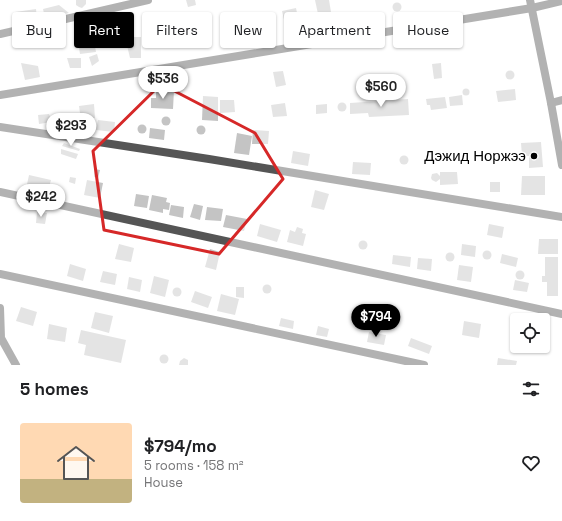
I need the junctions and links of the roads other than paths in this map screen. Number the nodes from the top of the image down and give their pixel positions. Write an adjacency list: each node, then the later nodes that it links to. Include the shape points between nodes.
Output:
1 (148, 0): 4 (street)
2 (562, 1): 3 (street)
3 (531, 4): 5 (street); 7 (street)
4 (0, 34)
5 (0, 95)
6 (562, 100): 7 (street)
7 (551, 103): 9 (street)
8 (0, 127): 11 (street)
9 (562, 165)
10 (0, 192): 14 (street)
11 (562, 217)
12 (0, 274): 17 (street)
13 (0, 308): 15 (street)
14 (562, 314)
15 (0, 338): 16 (street)
16 (16, 365)
17 (424, 365)

